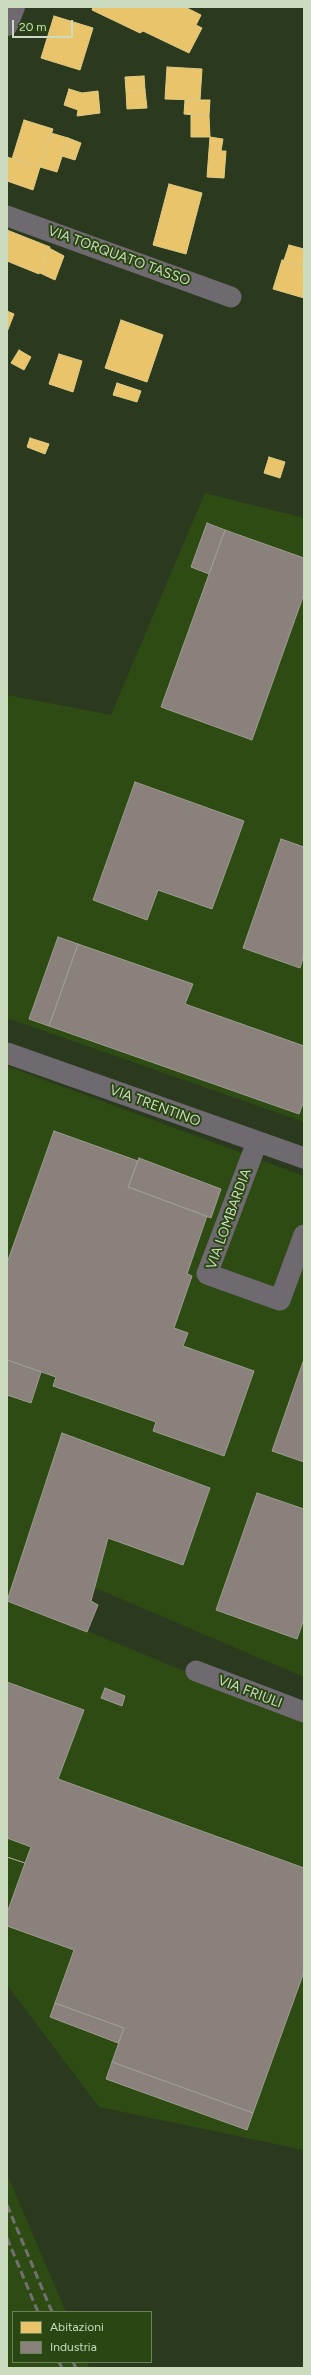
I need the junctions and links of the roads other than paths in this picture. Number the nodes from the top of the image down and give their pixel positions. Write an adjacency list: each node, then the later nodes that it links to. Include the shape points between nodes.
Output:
1 (14, 7): 2 (street)
2 (7, 25)
3 (7, 216): 4 (street, VIA TORQUATO TASSO)
4 (231, 297)
5 (7, 1053): 6 (street, VIA TRENTINO)
6 (257, 1142): 7 (street, VIA TRENTINO); 8 (street, VIA LOMBARDIA, via 207,1274 280,1300)
7 (304, 1158)
8 (304, 1236)
9 (196, 1671): 10 (street, VIA FRIULI)
10 (304, 1712)

